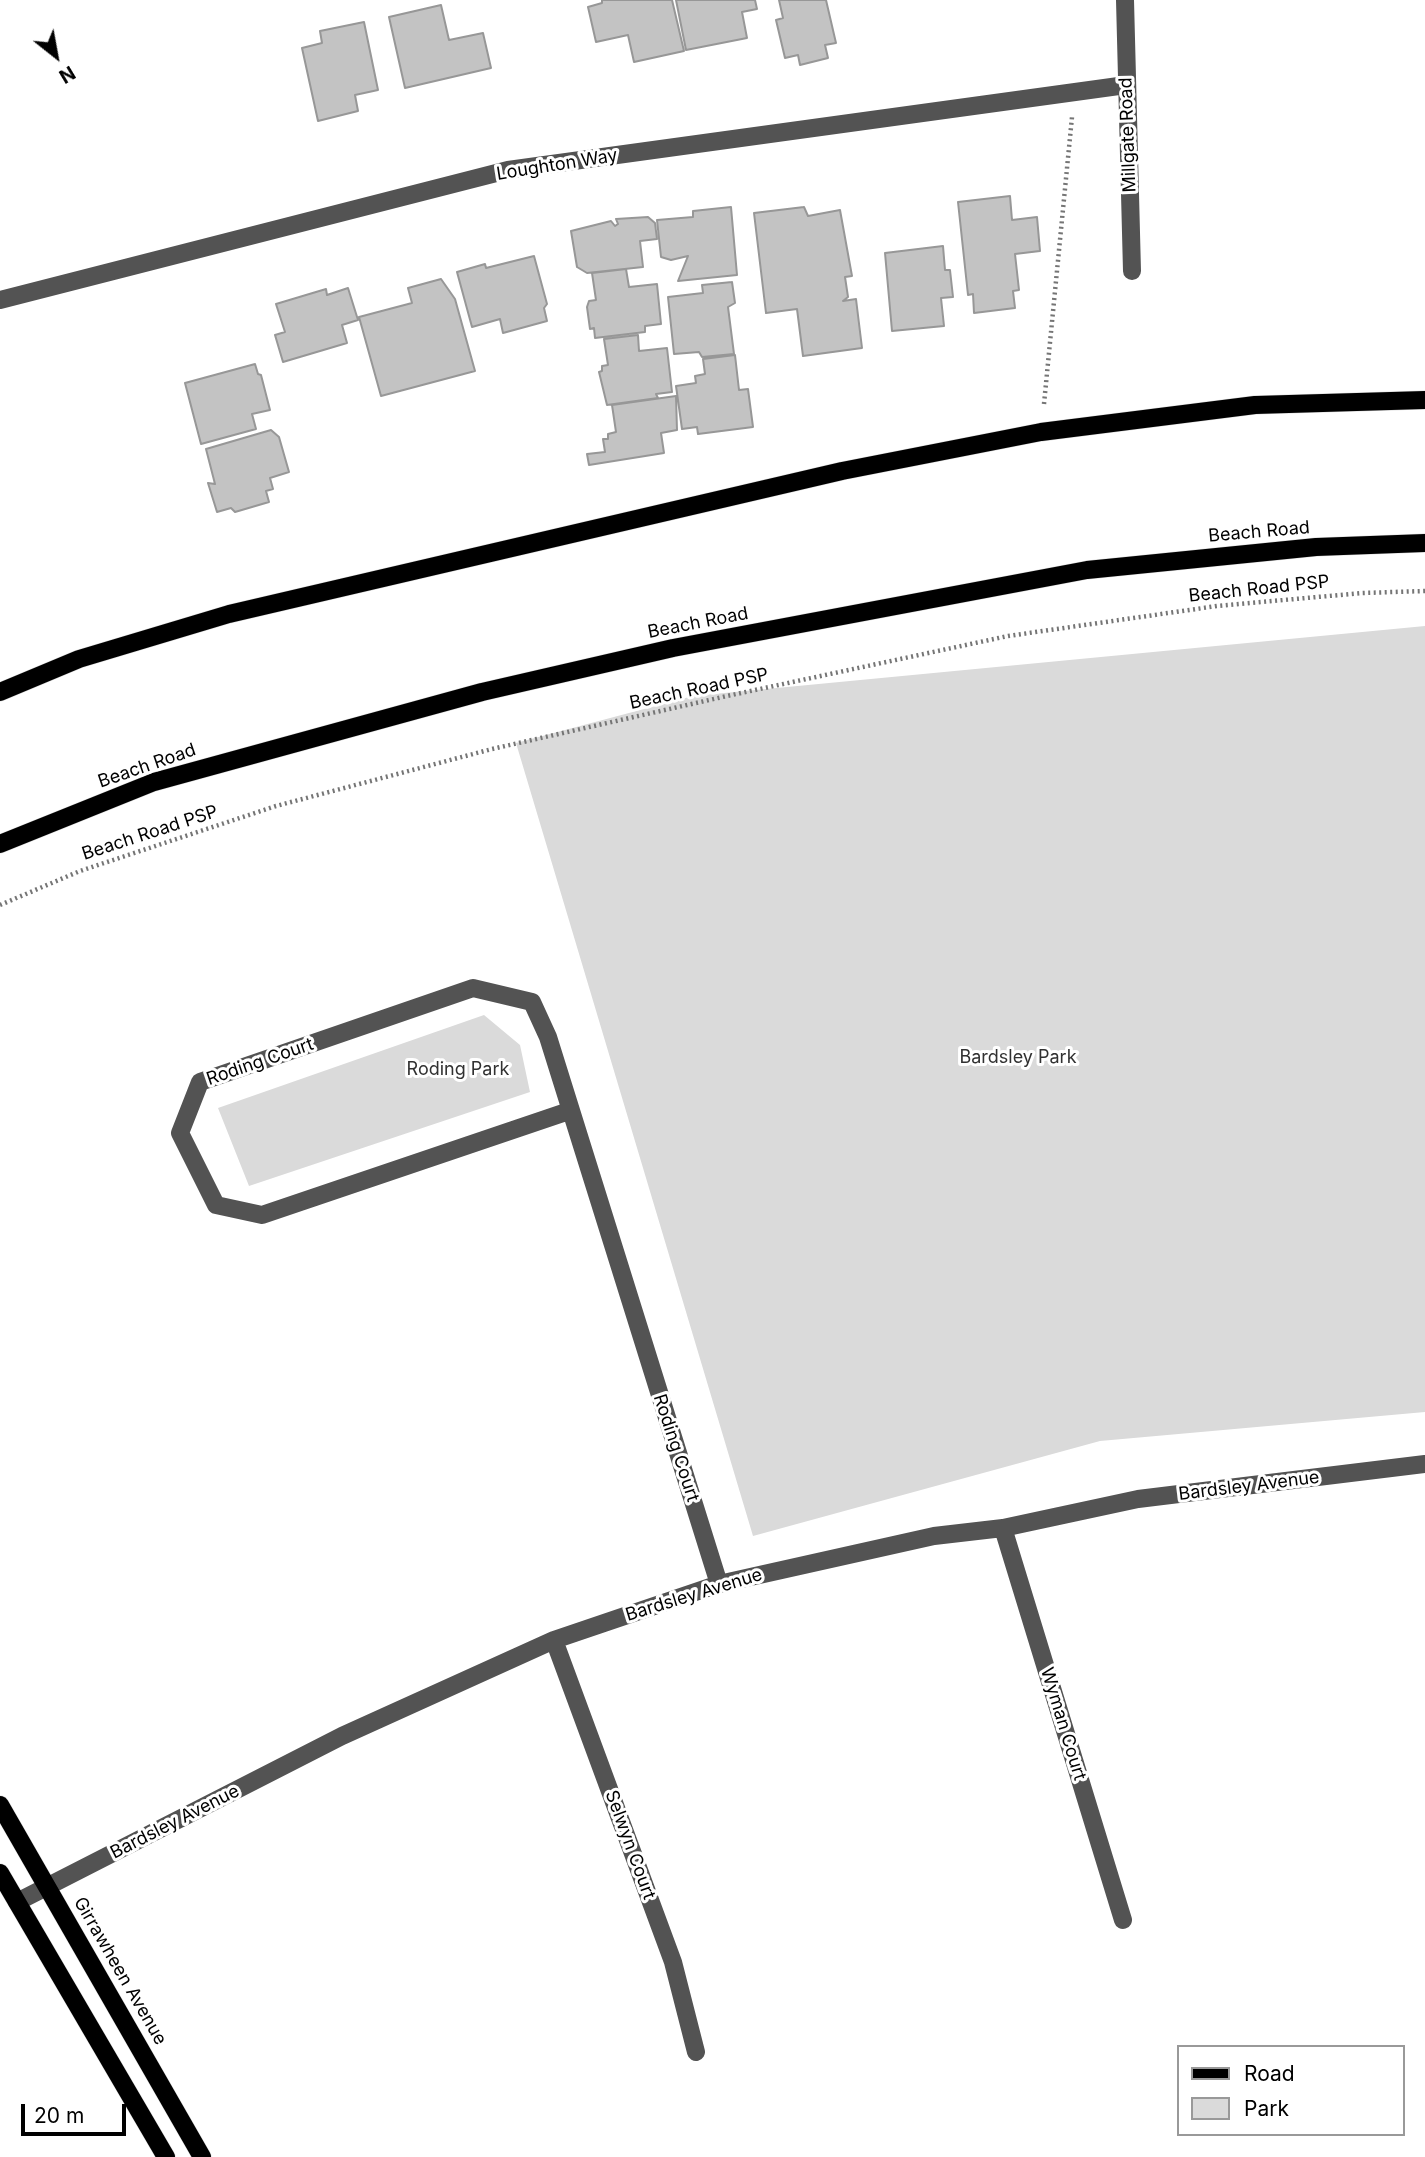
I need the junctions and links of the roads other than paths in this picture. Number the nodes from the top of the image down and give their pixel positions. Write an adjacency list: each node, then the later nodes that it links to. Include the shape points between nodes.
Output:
1 (1125, 0): 2 (street, Millgate Road)
2 (1126, 85): 3 (street, Millgate Road); 4 (street, Loughton Way, via 508,170)
3 (1132, 271)
4 (0, 300)
5 (1425, 400): 7 (main road, via 1255,405 1041,432 842,471 229,614 79,659)
6 (1425, 543): 8 (main road, Beach Road, via 1316,547 1087,570 673,648 482,692 154,782)
7 (0, 692)
8 (0, 844)
9 (569, 1111): 9 (street, Roding Court, via 262,1215 216,1205 180,1133 200,1082 473,988 532,1002 548,1037); 12 (street, Roding Court)
10 (1425, 1464): 11 (street, Bardsley Avenue, via 1138,1499)
11 (1003, 1528): 12 (street, Bardsley Avenue, via 934,1536); 18 (street, Wyman Court)
12 (719, 1584): 13 (street, Bardsley Avenue)
13 (554, 1640): 16 (street, Bardsley Avenue, via 342,1736); 19 (street, Selwyn Court, via 673,1962)
14 (0, 1805): 16 (main road, Girrawheen Avenue)
15 (0, 1873): 17 (main road)
16 (47, 1886): 17 (street, Bardsley Avenue); 21 (main road, Girrawheen Avenue)
17 (17, 1902): 20 (main road)
18 (1123, 1920)
19 (696, 2052)
20 (166, 2157)
21 (202, 2157)

